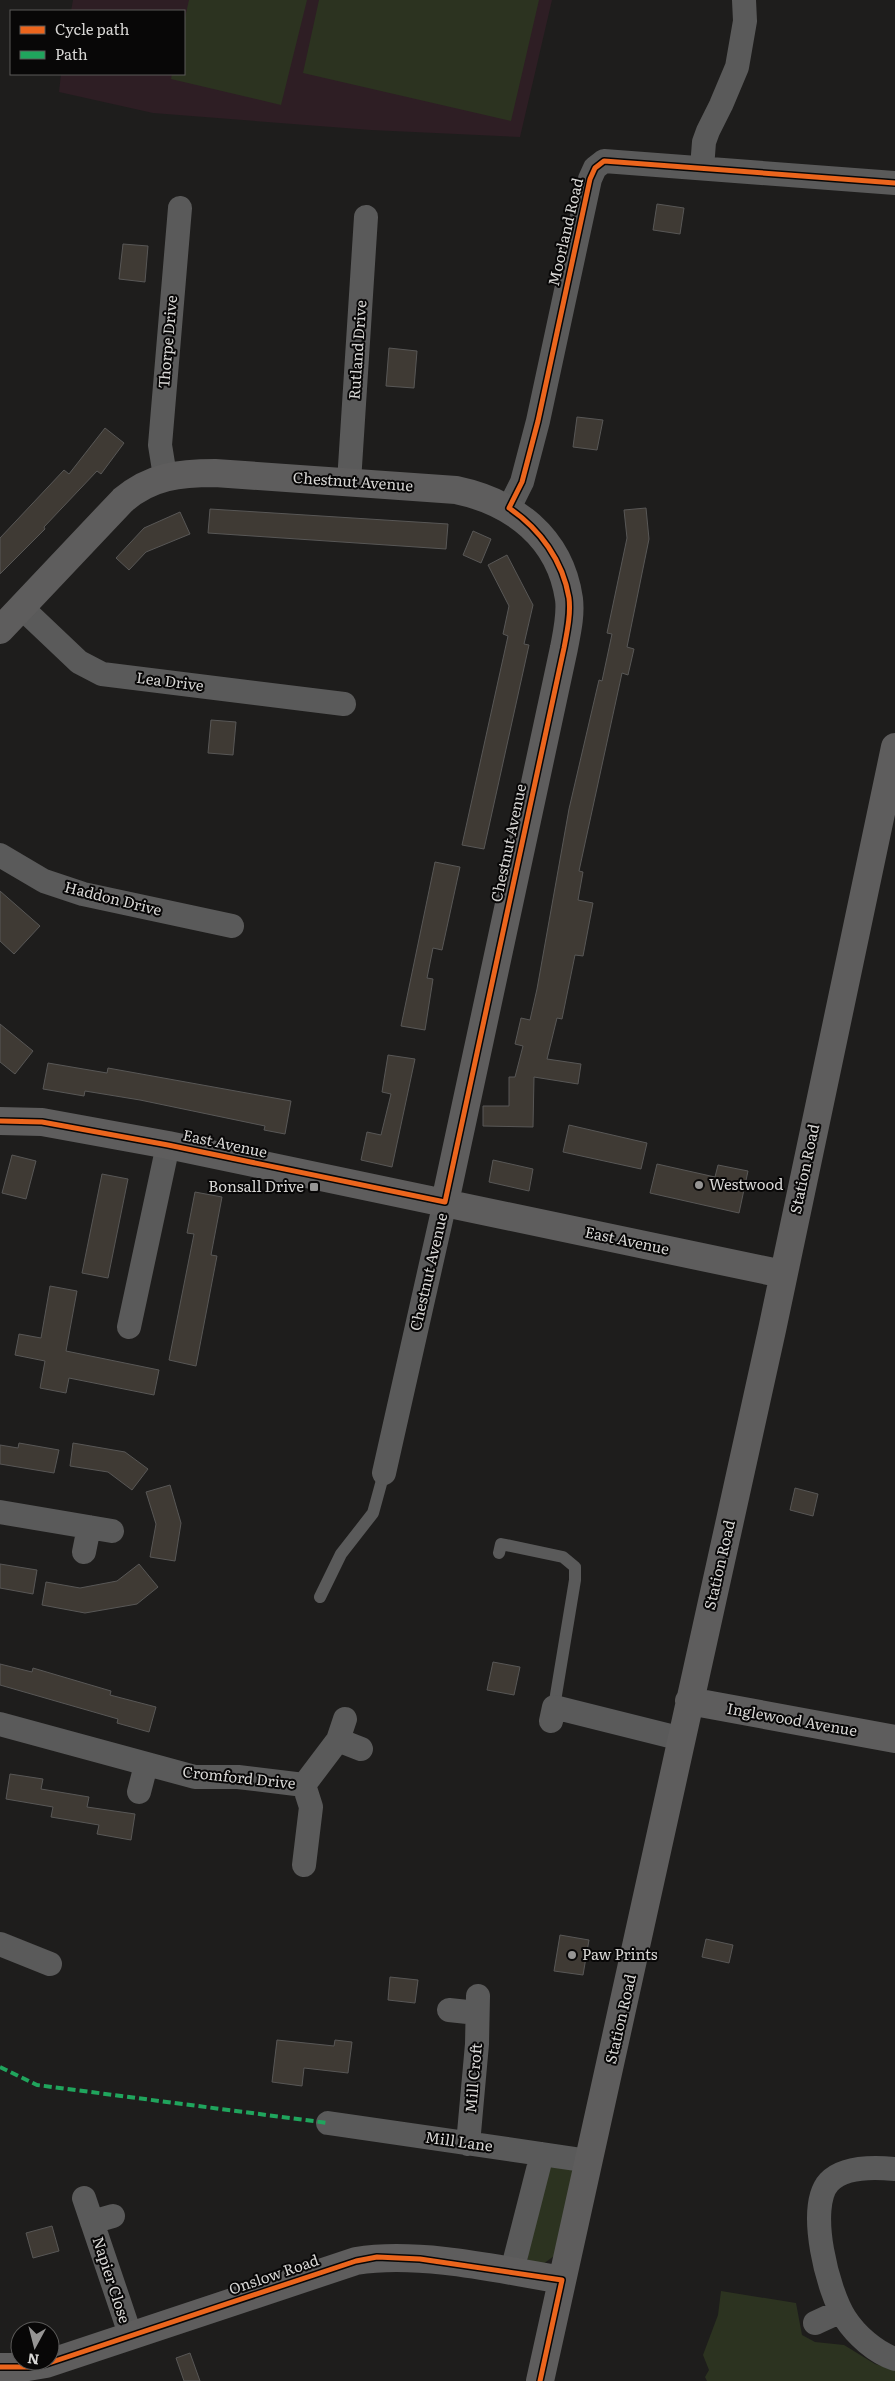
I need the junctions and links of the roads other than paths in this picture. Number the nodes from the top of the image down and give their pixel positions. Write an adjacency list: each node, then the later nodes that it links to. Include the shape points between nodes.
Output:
1 (744, 0): 2 (street, via 745,21 737,67 704,142)
2 (702, 168): 3 (street, Moorland Road); 8 (street, Moorland Road, via 604,161 595,168 579,224 538,421 522,482)
3 (895, 183)
4 (180, 208): 6 (street, Thorpe Drive, via 160,445)
5 (366, 217): 7 (street, Rutland Drive)
6 (165, 476): 7 (street, Chestnut Avenue, via 215,473); 9 (street, Chestnut Avenue, via 123,500)
7 (349, 482): 8 (street, Chestnut Avenue, via 456,490)
8 (509, 508): 18 (street, Chestnut Avenue, via 539,534 554,557 564,577 569,617 556,692)
9 (21, 607): 10 (street, Chestnut Avenue); 11 (street, Lea Drive, via 79,662 102,674)
10 (0, 630)
11 (344, 704)
12 (895, 747): 13 (street, Station Road)
13 (888, 814): 19 (street, Station Road)
14 (0, 855): 15 (street, Haddon Drive, via 44,881 83,894)
15 (232, 926)
16 (0, 1121): 17 (street, East Avenue, via 42,1122)
17 (168, 1145): 18 (street, East Avenue); 20 (street)
18 (444, 1202): 19 (street, East Avenue); 21 (street, Chestnut Avenue)
19 (783, 1274): 28 (street, Station Road)
20 (129, 1327)
21 (384, 1473): 27 (lane, via 373,1513 341,1554)
22 (0, 1512): 23 (street)
23 (89, 1527): 24 (street); 25 (street)
24 (112, 1531)
25 (84, 1552)
26 (498, 1553): 29 (lane, via 501,1544 563,1557 575,1567)
27 (320, 1596)
28 (689, 1701): 31 (street, Station Road); 32 (street, Inglewood Avenue)
29 (552, 1714): 31 (street)
30 (0, 1724): 34 (street, Cromford Drive)
31 (682, 1739): 44 (street, Station Road)
32 (895, 1739)
33 (361, 1749): 35 (street, Cromford Drive, via 341,1729)
34 (146, 1765): 35 (street, Cromford Drive, via 195,1777 238,1777); 36 (street)
35 (304, 1785): 37 (street, Cromford Drive, via 311,1807)
36 (140, 1792)
37 (304, 1865)
38 (0, 1944): 39 (street)
39 (50, 1964)
40 (449, 2010): 42 (street, Mill Croft, via 478,2005)
41 (328, 2123): 42 (street, Mill Lane)
42 (468, 2144): 43 (street, Mill Lane)
43 (542, 2154): 44 (street, Mill Lane); 47 (street)
44 (589, 2161): 48 (street, Station Road)
45 (895, 2169): 49 (street, via 852,2171 834,2178 824,2189 820,2220 822,2248 826,2271)
46 (84, 2198): 51 (street, Napier Close, via 103,2219)
47 (512, 2271): 48 (street, Onslow Road); 51 (street, Onslow Road, via 399,2257 356,2261)
48 (562, 2280): 54 (street, Station Road)
49 (841, 2311): 50 (street); 52 (street, via 856,2332)
50 (815, 2323)
51 (130, 2337): 53 (street, Onslow Road, via 46,2364)
52 (895, 2359)
53 (0, 2367)
54 (540, 2381)

